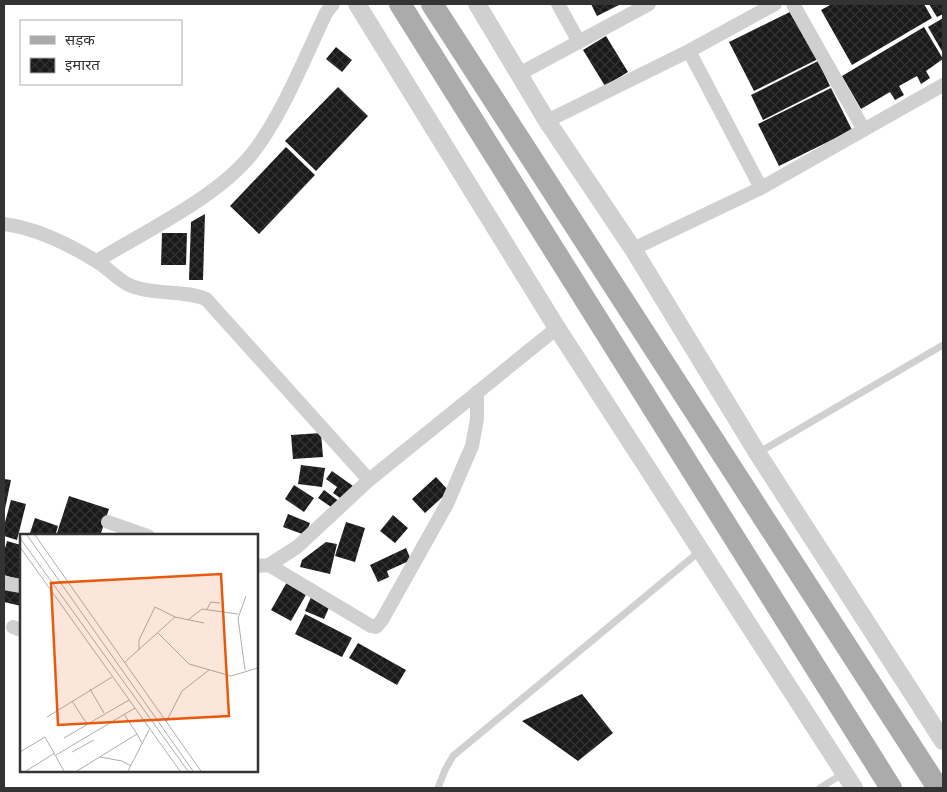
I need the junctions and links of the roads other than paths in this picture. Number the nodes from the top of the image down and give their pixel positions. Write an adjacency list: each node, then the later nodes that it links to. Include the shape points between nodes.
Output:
1 (333, 4): 19 (street, via 281,106 251,155 215,189)
2 (357, 4): 20 (street)
3 (400, 4): 36 (main road)
4 (432, 4): 37 (main road)
5 (477, 4): 12 (street)
6 (558, 4): 10 (street)
7 (775, 4): 11 (street)
8 (793, 4): 15 (street)
9 (643, 5): 10 (street)
10 (579, 42): 12 (street)
11 (689, 52): 14 (street); 16 (street)
12 (519, 74): 14 (street)
13 (943, 85): 15 (street)
14 (547, 121): 18 (street)
15 (864, 130): 16 (street)
16 (761, 188): 18 (street)
17 (4, 224): 19 (street, via 43,235)
18 (633, 249): 23 (street)
19 (97, 261): 24 (street, via 128,284 194,294 206,299)
20 (557, 328): 22 (street); 27 (street)
21 (943, 345): 23 (lane)
22 (477, 392): 24 (street); 28 (street, via 477,419 468,454 447,504 376,627)
23 (758, 454): 31 (street)
24 (369, 480): 28 (street, via 297,547)
25 (108, 522): 26 (street)
26 (142, 534)
27 (700, 550): 32 (street); 33 (lane, via 453,756)
28 (263, 566)
29 (4, 583): 30 (street)
30 (20, 586)
31 (943, 742)
32 (844, 772): 34 (lane); 35 (street)
33 (438, 788)
34 (820, 788)
35 (854, 788)
36 (892, 788)
37 (938, 788)

